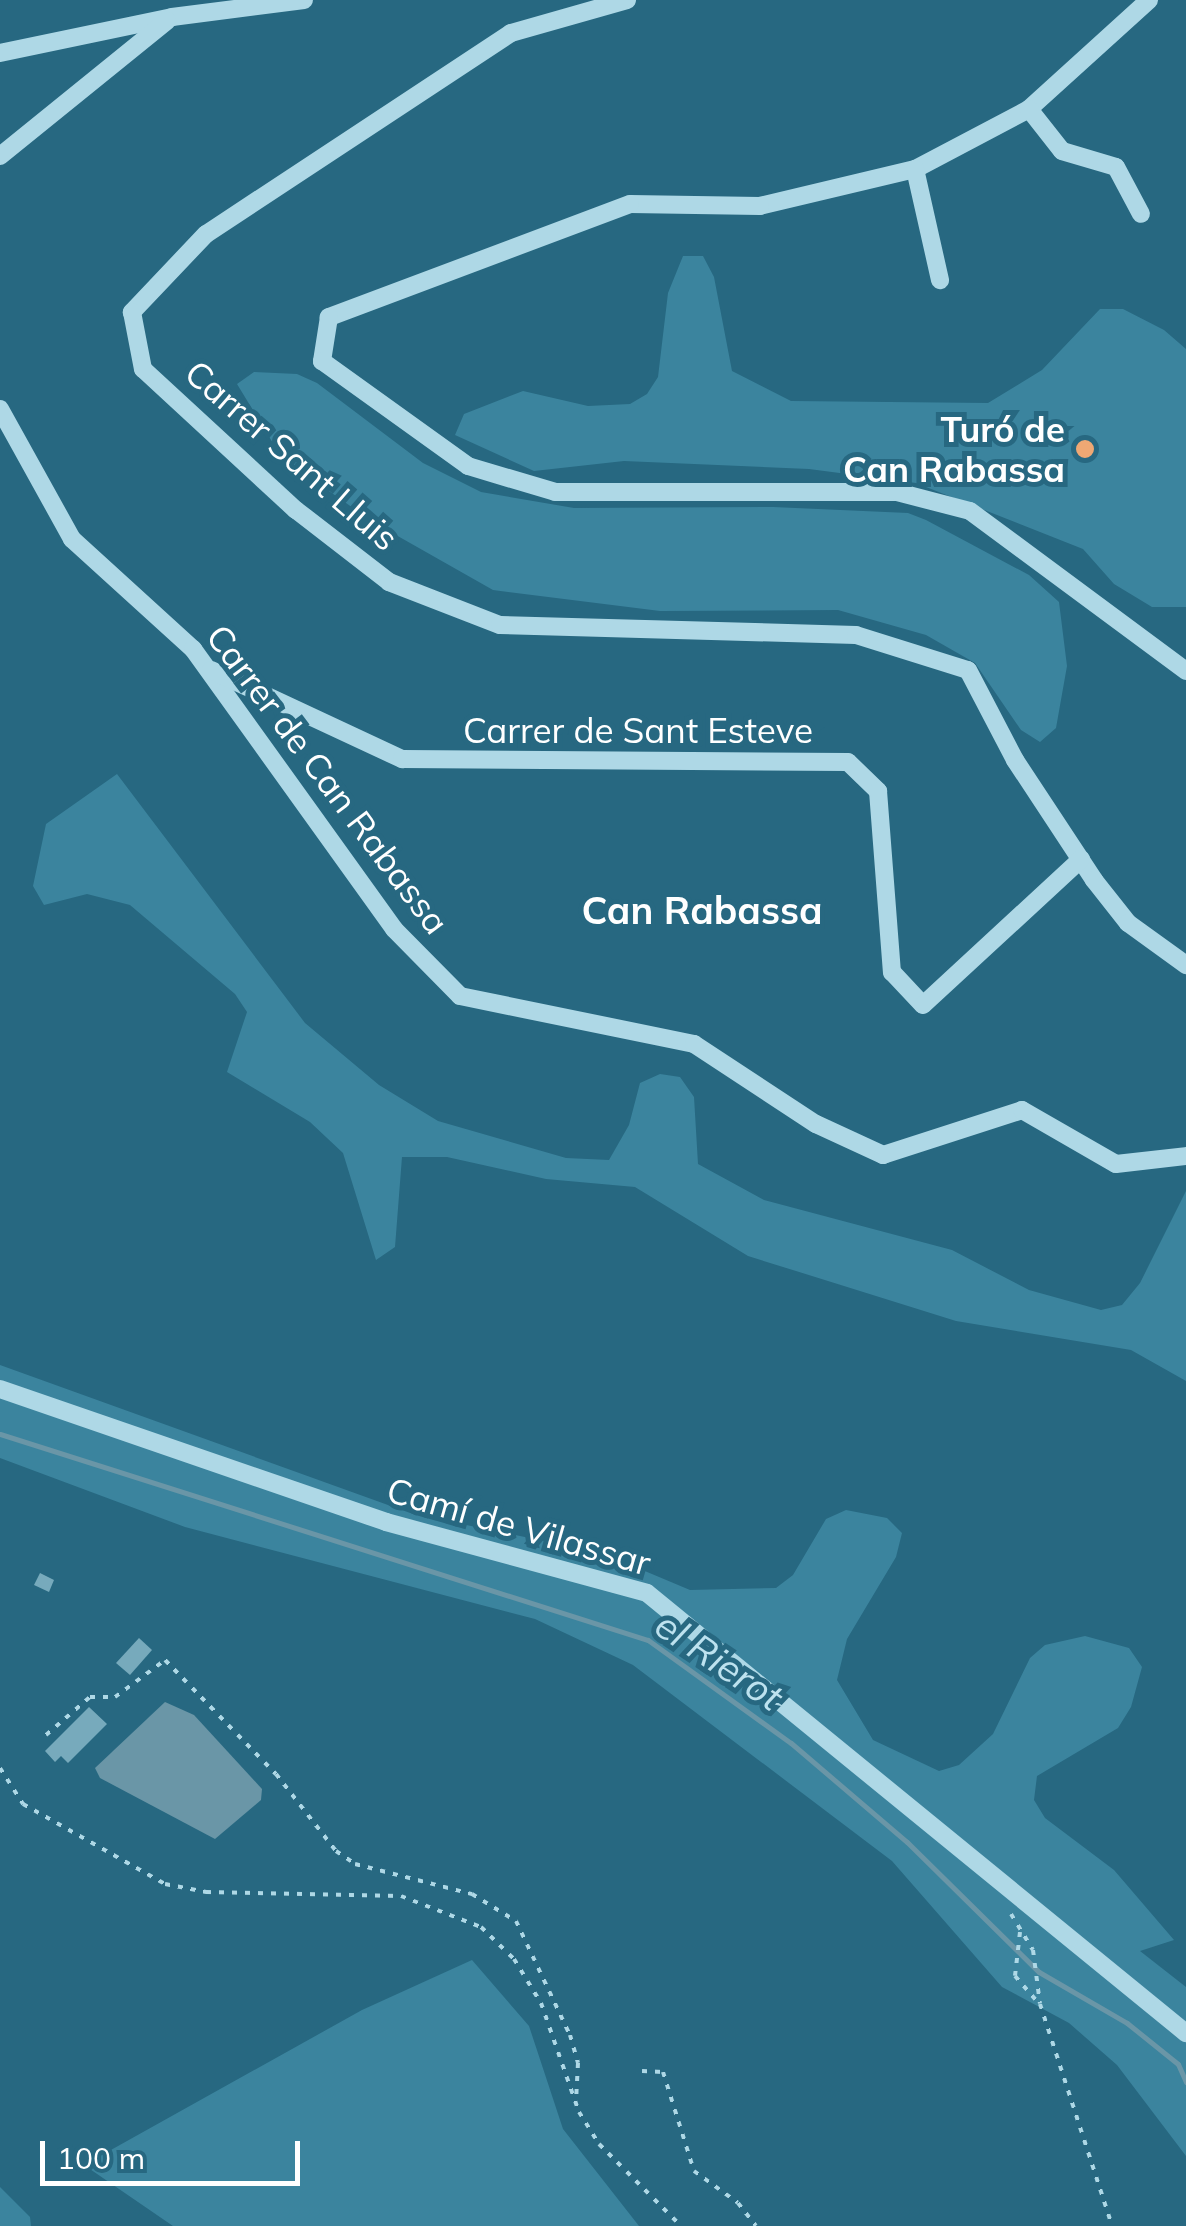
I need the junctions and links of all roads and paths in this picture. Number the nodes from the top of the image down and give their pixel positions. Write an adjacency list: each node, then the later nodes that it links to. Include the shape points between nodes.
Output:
1 (304, 0): 4 (street)
2 (627, 0): 14 (street, Carrer Sant Lluis, via 511,33 206,234 132,312 143,370 296,510 389,582 500,626 856,635 968,670)
3 (1149, 0): 6 (street)
4 (172, 17): 5 (street); 7 (street)
5 (0, 53)
6 (1030, 108): 8 (street); 9 (street, via 1062,151 1116,168)
7 (0, 156)
8 (915, 168): 10 (street); 13 (street, via 760,206 630,204 329,317 322,360 468,466 555,492 896,492 970,511)
9 (1141, 214)
10 (940, 280)
11 (0, 409): 12 (street, Carrer de Can Rabassa, via 72,539)
12 (206, 667): 14 (street, Carrer de Sant Esteve, via 402,759 848,762 878,791 892,972 923,1005); 16 (street, Carrer de Can Rabassa, via 394,929 460,996 694,1044 816,1124 883,1156 1022,1110 1116,1164)
13 (1186, 672)
14 (1081, 860): 15 (street, Carrer Sant Lluis, via 1128,924)
15 (1186, 965)
16 (1186, 1156)
17 (0, 1389): 20 (street, Camí de Vilassar, via 386,1522 647,1592)
18 (46, 1735): 25 (path, via 90,1698 115,1697 165,1660 276,1774 336,1852 355,1864 472,1894 516,1921 570,2035 578,2063)
19 (0, 1768): 25 (path, via 23,1804 166,1884 206,1892 401,1896 470,1920 514,1959 542,2002)
20 (994, 1870): 21 (path); 23 (street, Camí de Vilassar)
21 (1020, 1932): 22 (path, via 1036,1961); 22 (path, via 1014,1976)
22 (1040, 2004): 28 (path)
23 (1186, 2033)
24 (642, 2071): 27 (path, via 662,2072 694,2171 738,2203)
25 (575, 2101): 26 (path, via 619,2169)
26 (680, 2226)
27 (756, 2226)
28 (1112, 2226)

